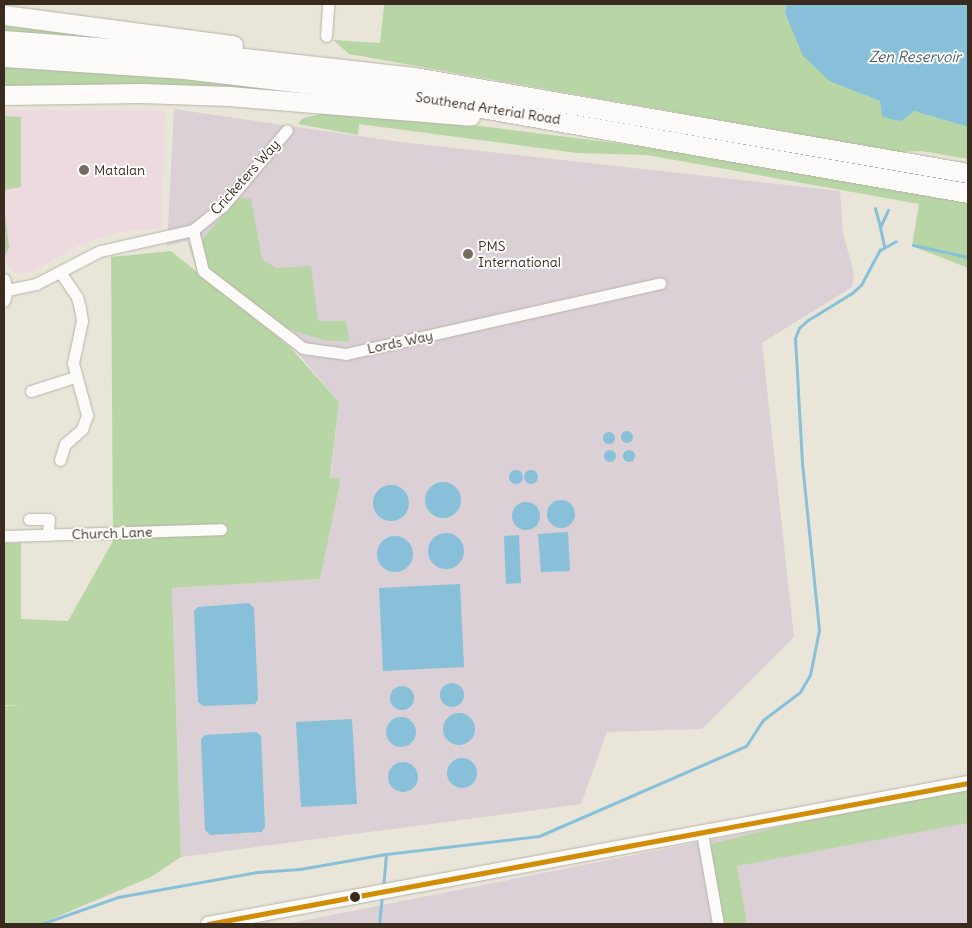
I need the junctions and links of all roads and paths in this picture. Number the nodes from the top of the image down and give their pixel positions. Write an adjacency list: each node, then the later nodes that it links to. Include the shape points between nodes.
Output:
1 (328, 4): 3 (street)
2 (4, 15): 6 (highway, via 295,53)
3 (326, 36)
4 (4, 40): 6 (highway, Southend Arterial Road, via 187,52)
5 (4, 56): 9 (highway, Southend Arterial Road, via 296,81 413,96)
6 (414, 77): 10 (highway, Southend Arterial Road)
7 (4, 95): 9 (highway, via 141,93 229,96)
8 (287, 130): 12 (street, Cricketers Way, via 223,206)
9 (652, 136): 11 (highway, Southend Arterial Road)
10 (968, 173)
11 (968, 193)
12 (192, 230): 13 (street, Cricketers Way, via 100,251); 14 (street, Lords Way, via 202,271 303,348 346,354)
13 (60, 272): 15 (street, Cricketers Way, via 36,284); 16 (street, via 80,308 82,321 73,363)
14 (660, 283)
15 (5, 290)
16 (75, 377): 17 (street); 18 (street, via 87,416 86,424 65,444)
17 (31, 391)
18 (60, 460)
19 (29, 519): 21 (street, via 49,519)
20 (221, 529): 21 (street, Church Lane)
21 (48, 535): 22 (street, Church Lane)
22 (4, 536)
23 (968, 782): 24 (street)
24 (702, 833): 25 (street); 26 (street)
25 (208, 924)
26 (718, 924)

